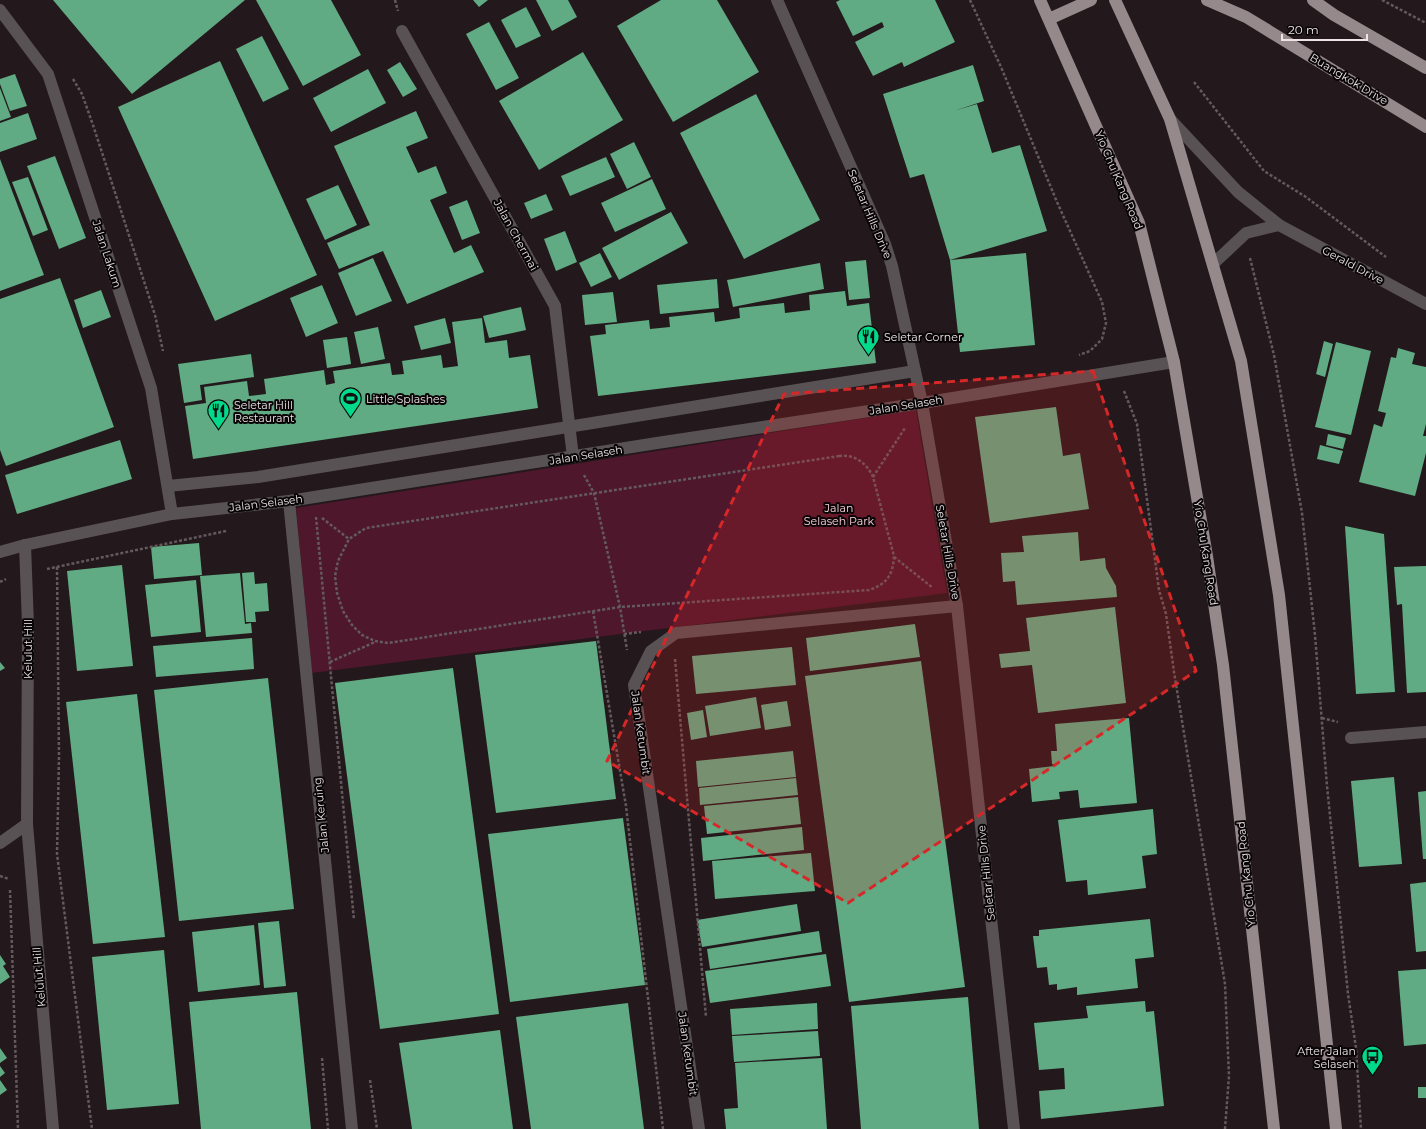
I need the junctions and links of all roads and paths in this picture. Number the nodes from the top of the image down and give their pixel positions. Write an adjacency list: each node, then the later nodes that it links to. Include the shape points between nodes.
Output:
1 (777, 0): 24 (street, Seletar Hills Drive, via 885,244)
2 (970, 0): 22 (path, via 1102,302 1106,323 1102,339 1090,351)
3 (1040, 0): 10 (main road, Yio Chu Kang Road)
4 (1091, 0): 10 (main road)
5 (1115, 0): 15 (main road)
6 (1207, 0): 16 (main road, Buangkok Drive, via 1246,17)
7 (1313, 0): 13 (main road, via 1334,15)
8 (1382, 0): 11 (path)
9 (0, 10): 31 (street, Jalan Lakum, via 48,74 151,388)
10 (1049, 19): 23 (main road, Yio Chu Kang Road, via 1139,224)
11 (1426, 23)
12 (402, 31): 28 (street, Jalan Chermai, via 555,306)
13 (1426, 68)
14 (1194, 82): 19 (path, via 1264,171 1306,197)
15 (1170, 120): 17 (street, Gerald Drive, via 1238,192); 20 (main road)
16 (1426, 127)
17 (1279, 225): 20 (street, via 1246,233); 21 (street, Gerald Drive)
18 (1249, 254): 67 (path, via 1274,355 1302,513 1327,786 1348,994 1356,1048)
19 (1388, 258)
20 (1213, 264): 66 (main road, via 1241,361 1279,595)
21 (1426, 304)
22 (1077, 355)
23 (1174, 362): 26 (street, Jalan Selaseh); 65 (main road, Yio Chu Kang Road, via 1223,665)
24 (915, 371): 26 (street, Seletar Hills Drive); 28 (street)
25 (1123, 390): 64 (path, via 1137,424 1159,590 1166,614 1225,984 1229,1076)
26 (922, 403): 29 (street, Jalan Selaseh); 41 (street, Seletar Hills Drive)
27 (905, 427): 30 (path)
28 (569, 428): 29 (street, Jalan Chermai); 31 (street, via 258,477)
29 (573, 457): 32 (path); 33 (street, Jalan Selaseh)
30 (873, 477): 32 (path, via 864,464 845,456); 38 (path)
31 (168, 486): 34 (street, Jalan Lakum)
32 (594, 493): 35 (path, via 366,528); 42 (path)
33 (289, 501): 34 (street, Jalan Selaseh); 59 (street, Jalan Keruing)
34 (172, 514): 36 (street, Jalan Selaseh)
35 (349, 539): 44 (path, via 338,561 335,576 337,593 343,611 352,625 362,635); 46 (path, via 316,512)
36 (25, 545): 37 (street, Jalan Selaseh); 50 (street, Kelulut Hill, via 28,625)
37 (0, 552)
38 (894, 556): 40 (path); 42 (path, via 893,568 888,578 880,586 869,590)
39 (57, 567): 58 (path, via 57,854)
40 (935, 589)
41 (957, 606): 47 (street, Jalan Ketumbit, via 676,633 651,651); 63 (street, Seletar Hills Drive)
42 (620, 607): 43 (path); 47 (path)
43 (593, 611): 44 (path, via 394,643); 61 (path, via 626,806)
44 (375, 642): 46 (path)
45 (677, 655): 55 (path, via 675,659)
46 (330, 662): 54 (path)
47 (634, 686): 62 (street, Jalan Ketumbit)
48 (1426, 732): 49 (street)
49 (1351, 738)
50 (27, 824): 51 (street); 57 (street, Kelulut Hill)
51 (0, 843)
52 (0, 876): 53 (path)
53 (9, 879)
54 (355, 928)
55 (706, 1019)
56 (370, 1080): 60 (path)
57 (53, 1129)
58 (92, 1129)
59 (352, 1129)
60 (377, 1129)
61 (663, 1129)
62 (699, 1129)
63 (1014, 1129)
64 (1225, 1129)
65 (1274, 1129)
66 (1336, 1129)
67 (1361, 1129)

